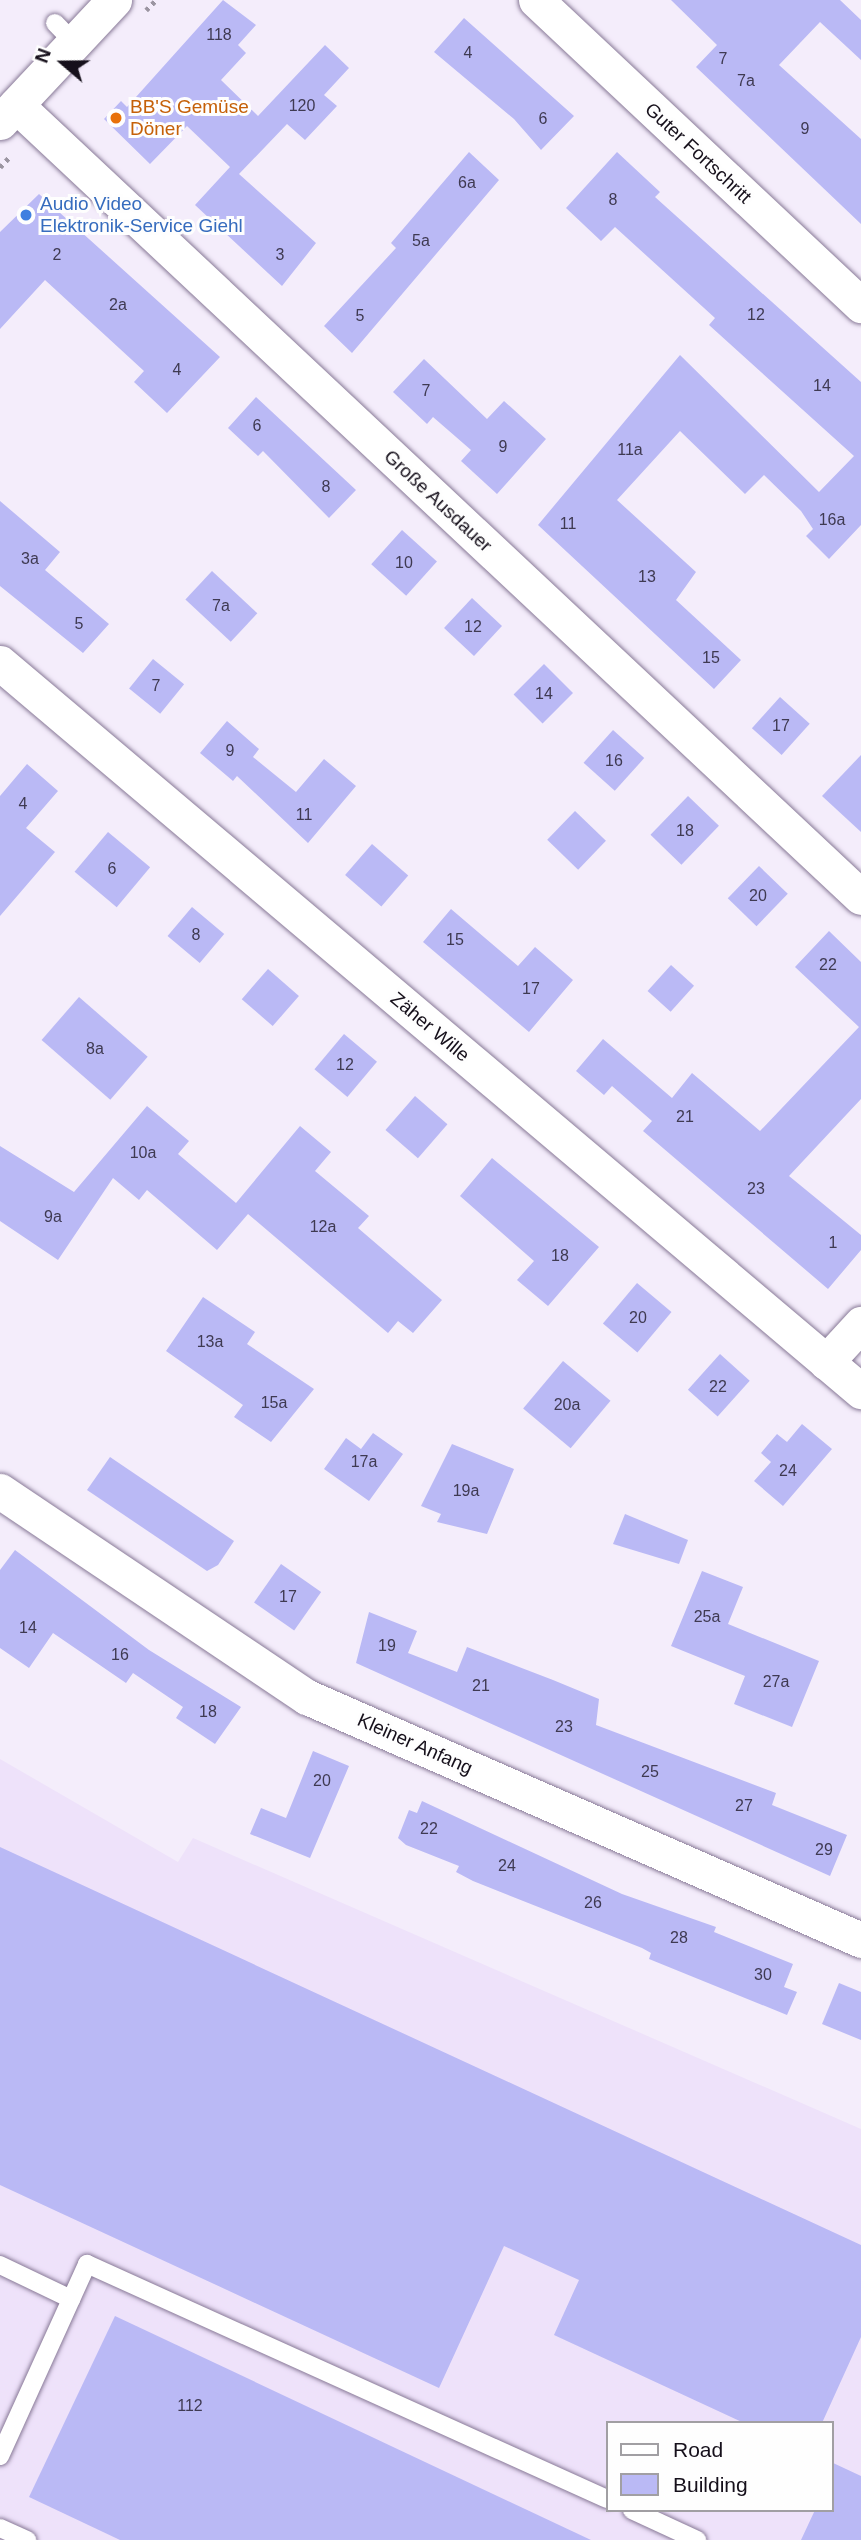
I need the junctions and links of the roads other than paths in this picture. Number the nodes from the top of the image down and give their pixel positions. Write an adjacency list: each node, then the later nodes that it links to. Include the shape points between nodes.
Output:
1 (114, 0): 3 (street, via 64,33)
2 (536, 0): 4 (street, Guter Fortschritt)
3 (8, 114): 6 (street, Große Ausdauer)
4 (861, 305)
5 (0, 663): 8 (street, Zäher Wille)
6 (861, 897)
7 (861, 1324): 8 (street)
8 (826, 1362): 9 (street, Zäher Wille)
9 (861, 1391)
10 (0, 1491): 11 (street, Kleiner Anfang, via 307,1697)
11 (861, 1940)
12 (0, 2265): 13 (lane)
13 (71, 2299): 14 (lane); 15 (lane, via 87,2264)
14 (0, 2456)
15 (606, 2499)
16 (636, 2512): 19 (lane)
17 (0, 2528): 18 (lane)
18 (27, 2540)
19 (697, 2540)

